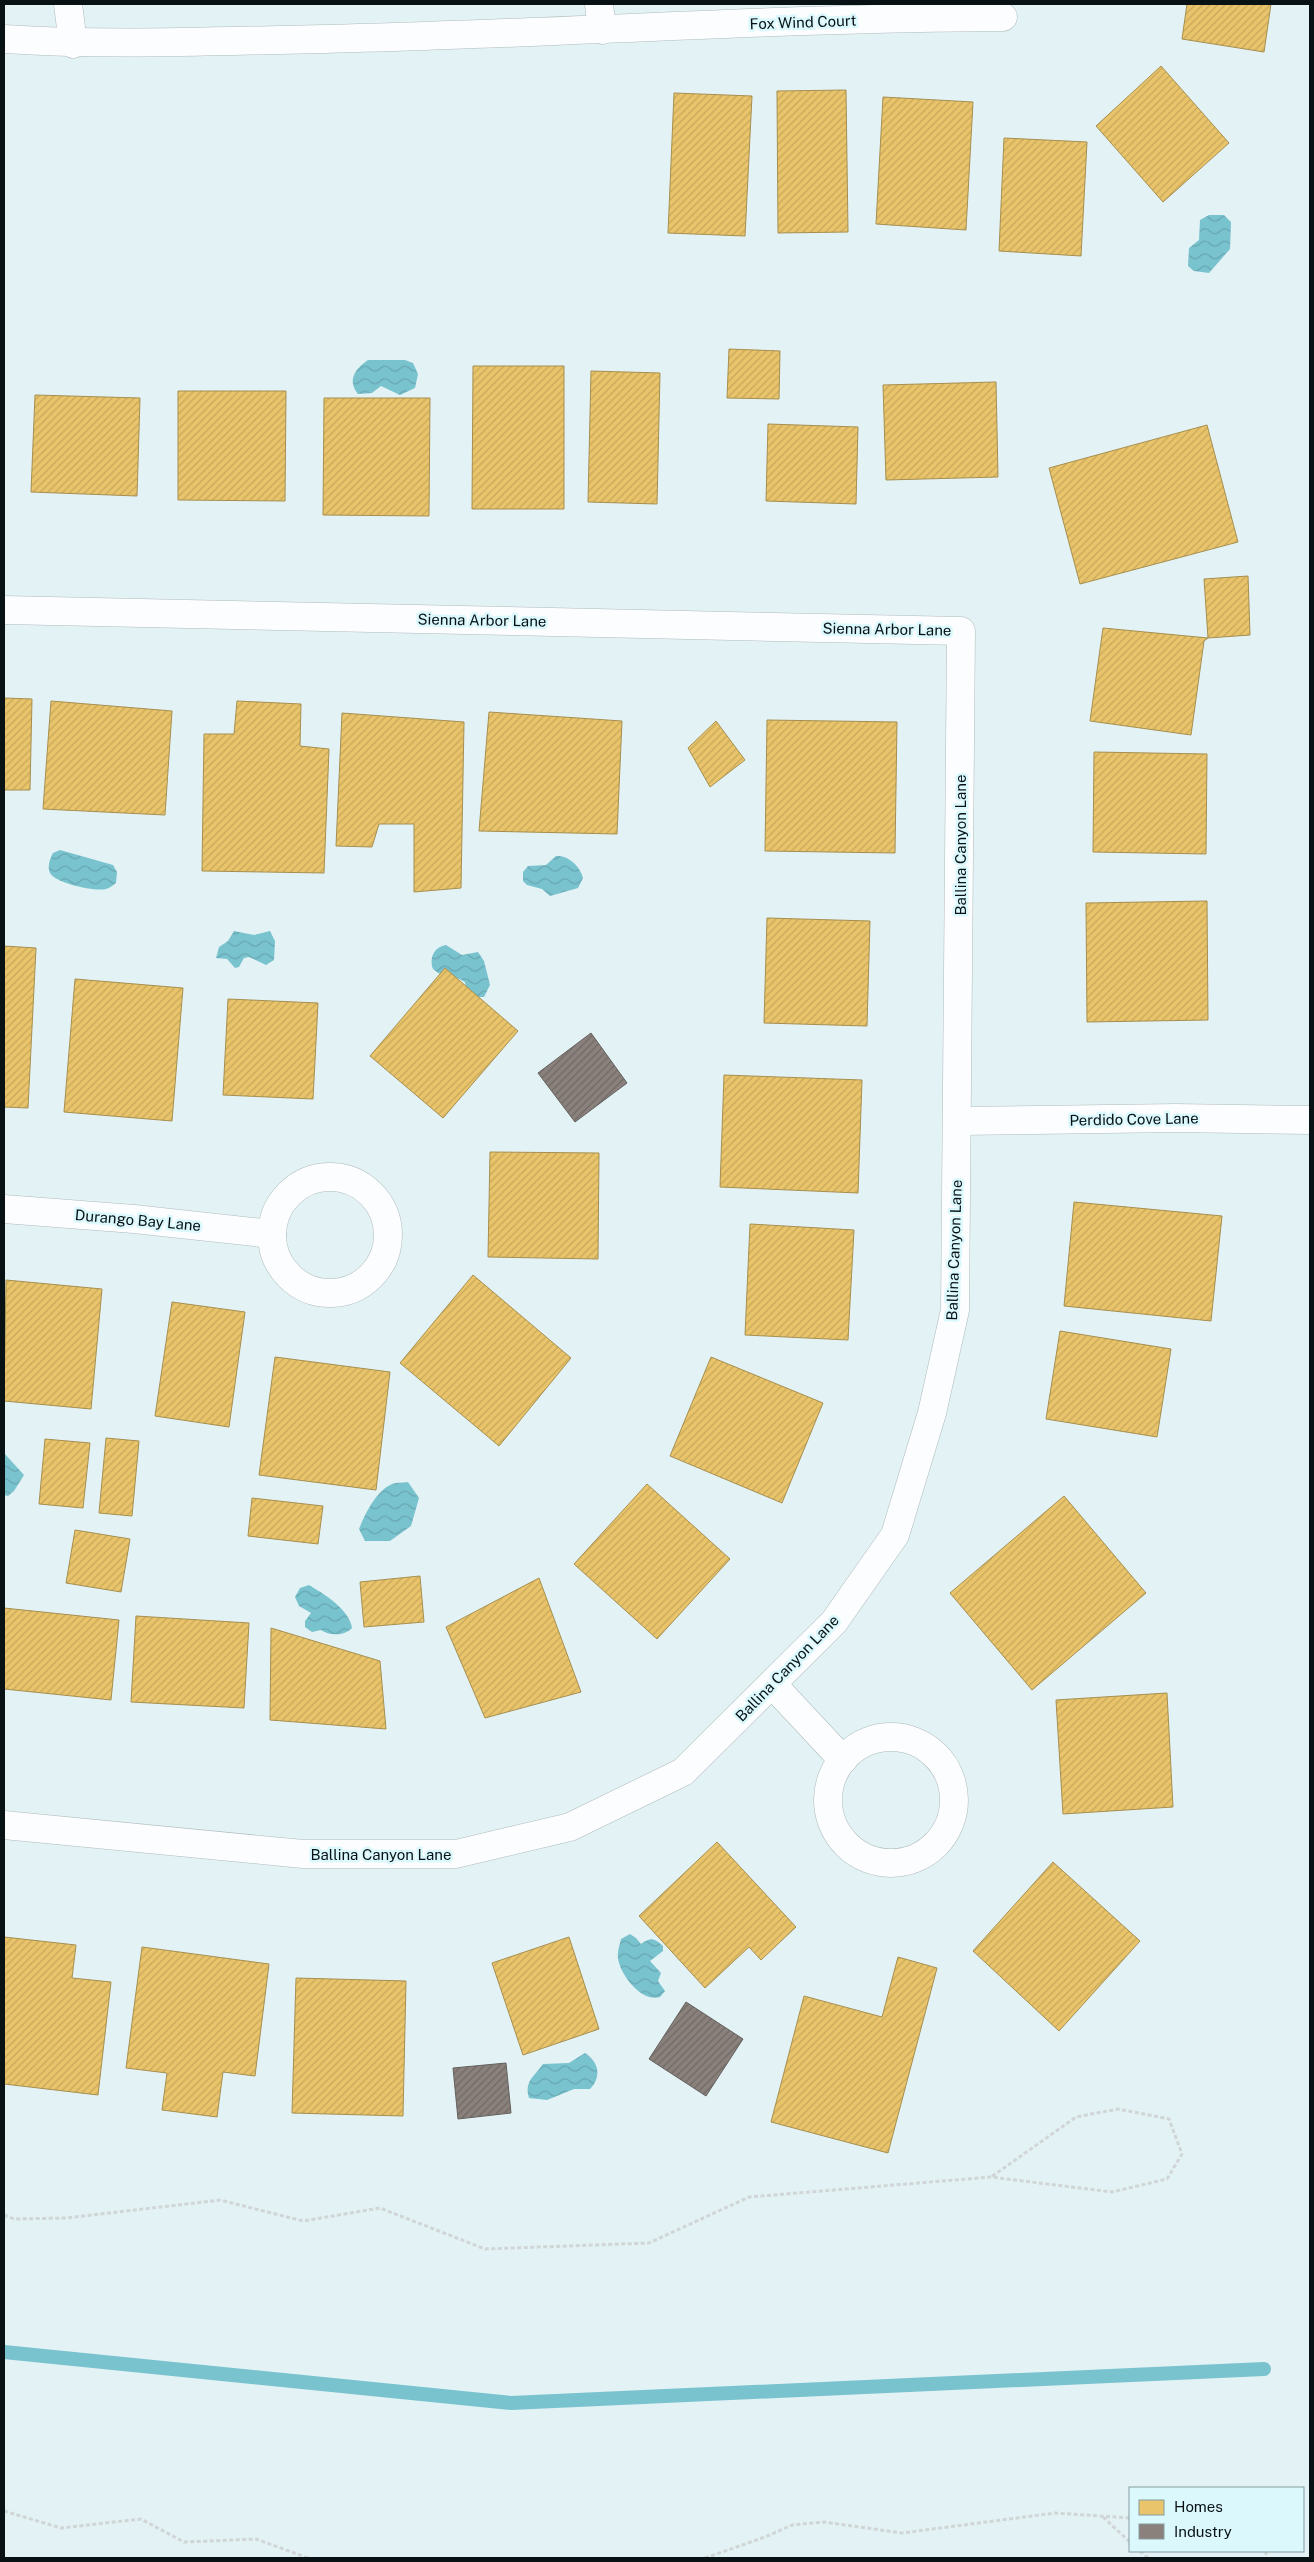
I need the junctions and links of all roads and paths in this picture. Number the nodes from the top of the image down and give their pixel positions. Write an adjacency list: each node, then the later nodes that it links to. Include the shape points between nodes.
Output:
1 (68, 4): 6 (street)
2 (599, 4): 4 (street)
3 (1003, 17): 4 (street, Fox Wind Court, via 909,17)
4 (602, 30): 6 (street, Fox Wind Court, via 370,39)
5 (4, 39): 6 (street, Fox Wind Court)
6 (73, 44)
7 (4, 610): 8 (street, Sienna Arbor Lane)
8 (961, 631): 10 (street, Ballina Canyon Lane)
9 (1310, 1120): 10 (street, Perdido Cove Lane, via 1176,1118)
10 (958, 1122): 13 (street, Ballina Canyon Lane, via 955,1310 932,1413 895,1535 834,1622)
11 (4, 1209): 12 (street, Durango Bay Lane)
12 (272, 1234): 12 (street, via 275,1254 284,1271 299,1284 317,1292 355,1287 371,1275 382,1259 387,1241 386,1222 380,1205 351,1181 333,1176 298,1186 283,1199 275,1216)
13 (773, 1685): 14 (street); 15 (street, Ballina Canyon Lane, via 682,1772 570,1828 456,1854 304,1854)
14 (843, 1760): 14 (street, via 832,1778 828,1798 831,1819 839,1837 854,1852 873,1861 893,1864 931,1849 945,1833 953,1814 954,1793 948,1773 936,1755 919,1743 899,1737 878,1738 859,1746)
15 (4, 1826)
16 (991, 2178): 16 (path, via 1112,2192 1167,2179 1182,2154 1169,2119 1118,2109 1076,2118); 17 (path, via 749,2197 649,2243 485,2249 380,2208 303,2220 220,2200 66,2218 14,2219)
17 (4, 2214)
18 (4, 2511): 22 (path, via 61,2528 141,2519 184,2542 256,2539)
19 (1102, 2516): 20 (path); 21 (path); 23 (path, via 1055,2514 902,2533 824,2522 792,2525)
20 (1129, 2518)
21 (1129, 2541)
22 (308, 2558)
23 (705, 2558)

